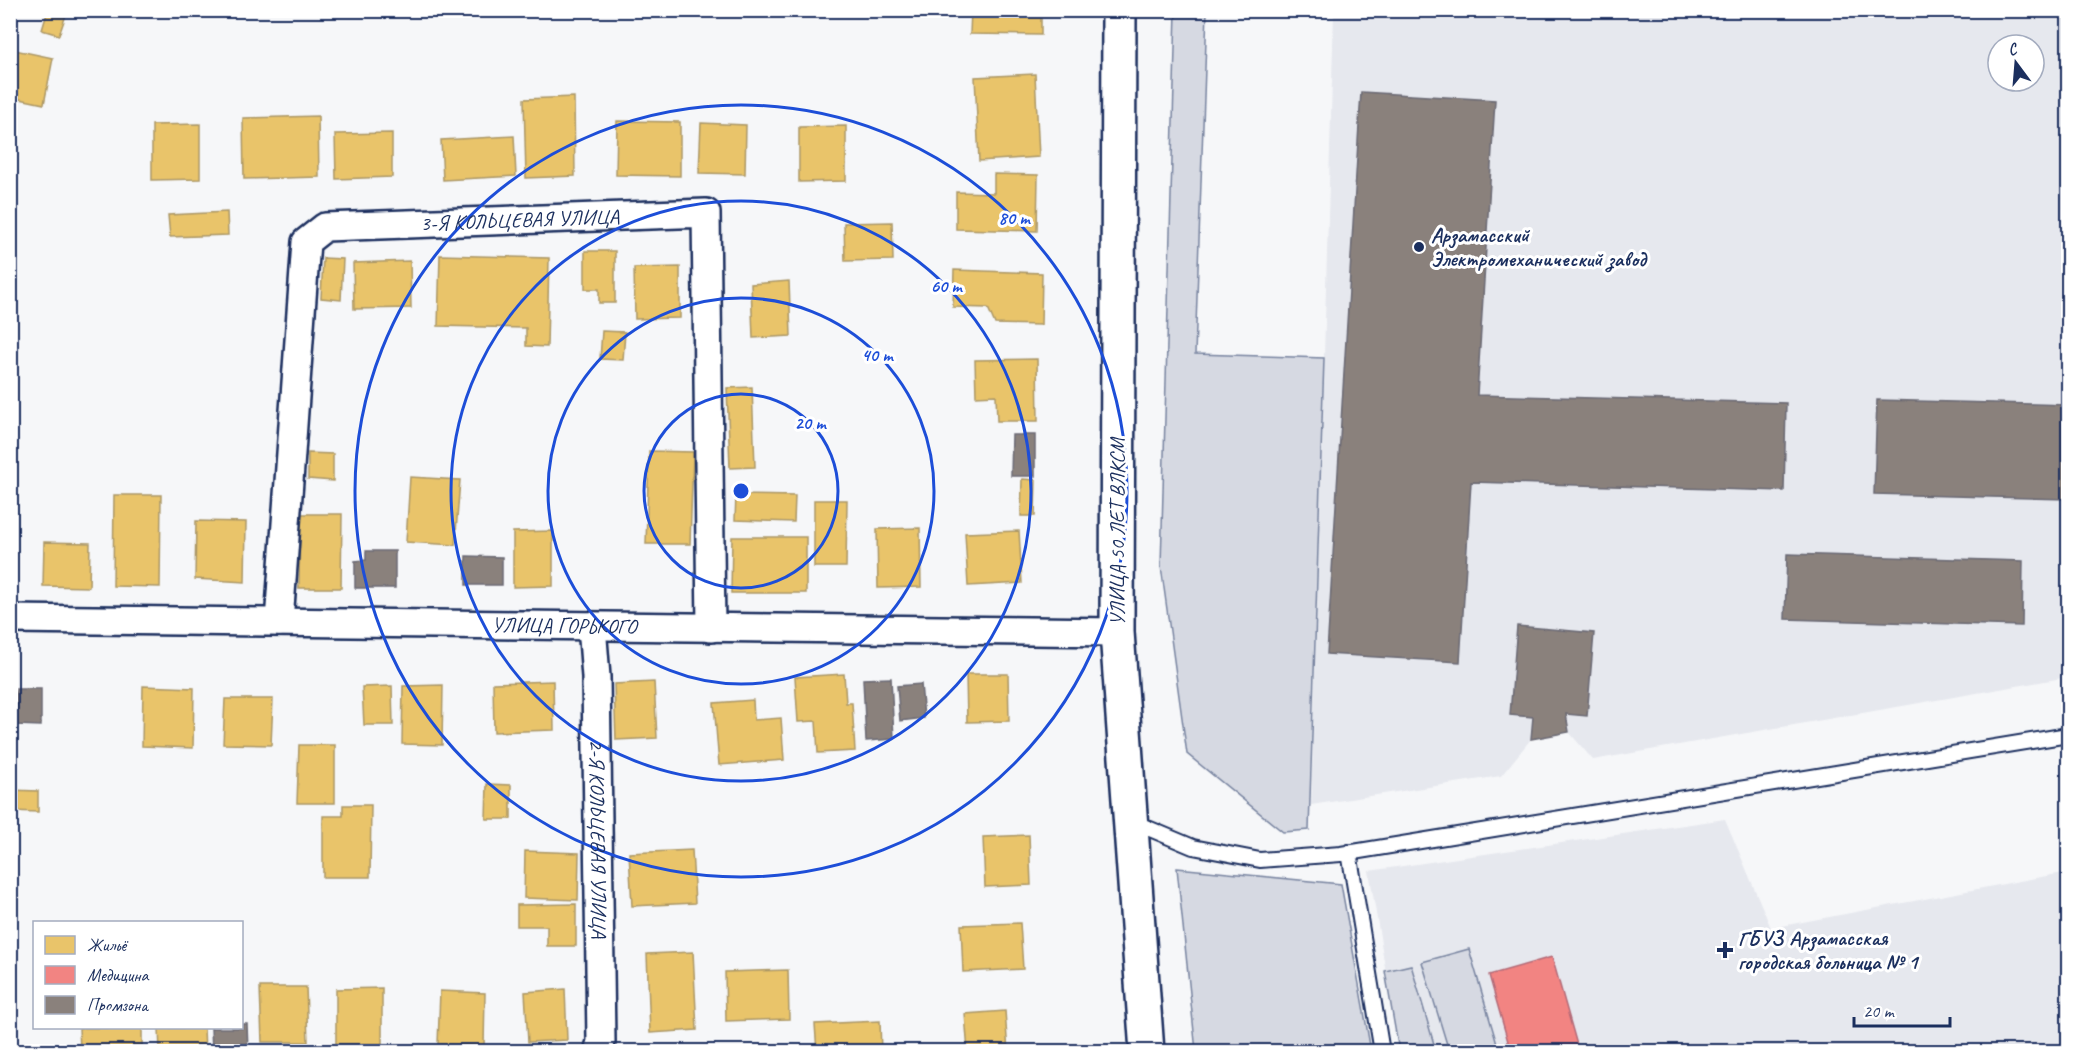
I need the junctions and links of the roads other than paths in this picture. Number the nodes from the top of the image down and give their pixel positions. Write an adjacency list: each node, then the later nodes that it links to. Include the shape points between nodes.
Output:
1 (1119, 10): 6 (street, УЛИЦА 50 ЛЕТ ВЛКСМ)
2 (10, 619): 3 (street, УЛИЦА ГОРЬКОГО)
3 (279, 622): 4 (street, УЛИЦА ГОРЬКОГО); 5 (street, 3-Я КОЛЬЦЕВАЯ УЛИЦА, via 306,242 325,227 706,213)
4 (592, 626): 5 (street, УЛИЦА ГОРЬКОГО); 10 (street, 2-Я КОЛЬЦЕВАЯ УЛИЦА, via 596,677 601,1042)
5 (711, 628): 6 (street, УЛИЦА ГОРЬКОГО)
6 (1117, 632): 8 (street, УЛИЦА 50 ЛЕТ ВЛКСМ)
7 (2068, 735): 9 (lane)
8 (1130, 820): 9 (lane, via 1193,848 1260,860); 11 (street, УЛИЦА 50 ЛЕТ ВЛКСМ)
9 (1349, 852): 12 (lane)
10 (598, 1052)
11 (1148, 1052)
12 (1382, 1052)

